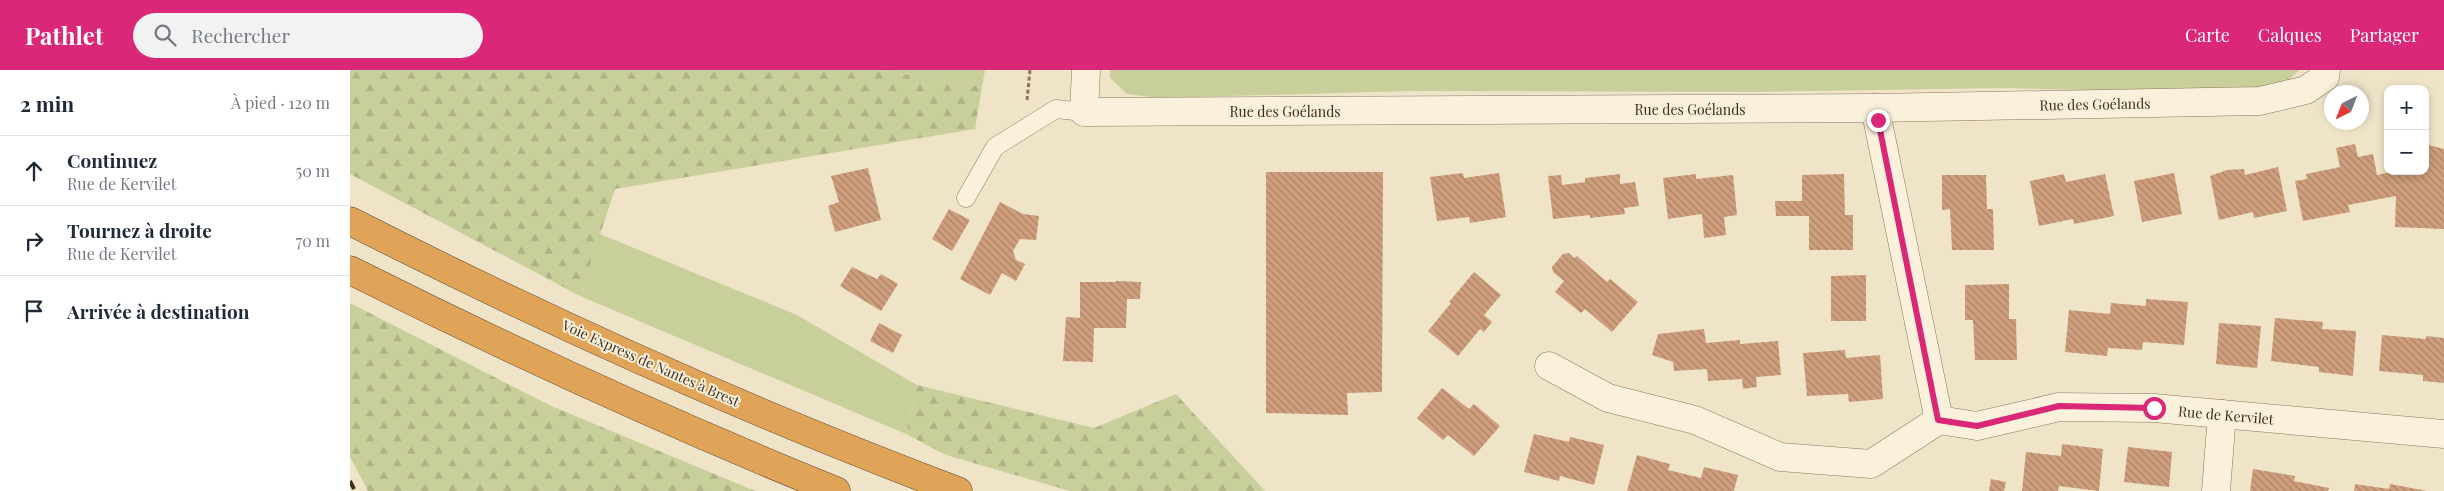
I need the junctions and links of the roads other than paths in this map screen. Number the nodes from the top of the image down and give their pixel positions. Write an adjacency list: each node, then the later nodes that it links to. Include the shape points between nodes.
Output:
1 (1086, 70): 4 (street)
2 (2326, 70): 3 (street, Rue des Goélands, via 2325,77 2306,90 2260,101)
3 (1875, 108): 4 (street, Rue des Goélands); 10 (street)
4 (1084, 112): 5 (lane, via 1056,109 996,147)
5 (966, 198)
6 (350, 221): 13 (highway, Voie Express de Nantes à Brest, via 614,348 805,431)
7 (350, 270): 12 (highway, via 569,376)
8 (1549, 366): 10 (street, via 1608,398 1695,420 1780,457 1871,464)
9 (2222, 414): 10 (street, Rue de Kervilet, via 2154,408 2059,406 1977,426); 11 (street, Rue de Kervilet); 14 (street)
10 (1938, 420)
11 (2444, 434)
12 (836, 491)
13 (958, 491)
14 (2216, 491)

